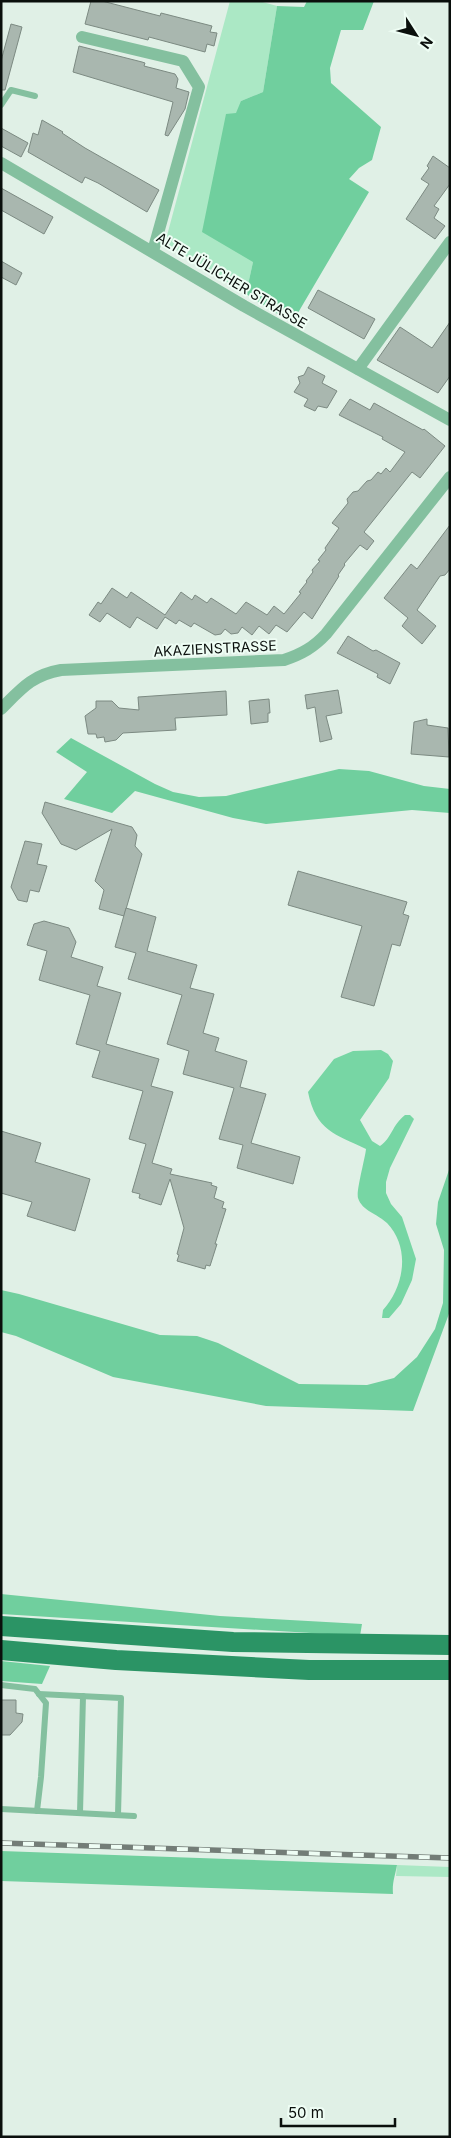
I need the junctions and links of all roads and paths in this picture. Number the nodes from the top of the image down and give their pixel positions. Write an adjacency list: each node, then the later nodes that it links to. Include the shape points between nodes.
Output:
1 (82, 37): 6 (street, via 183,61 199,87)
2 (36, 96): 3 (lane, via 10,90)
3 (1, 105)
4 (1, 163): 6 (street, ALTE JÜLICHER STRASSE)
5 (450, 242): 7 (street)
6 (153, 250): 7 (street, ALTE JÜLICHER STRASSE, via 244,306)
7 (358, 369): 8 (street, ALTE JÜLICHER STRASSE)
8 (450, 420)
9 (450, 477): 10 (street, AKAZIENSTRASSE, via 326,634 300,655 284,660 46,672 33,678)
10 (1, 709)
11 (1, 1626): 12 (main road, via 233,1642)
12 (450, 1645)
13 (1, 1650): 14 (main road, via 116,1660 310,1670)
14 (450, 1670)
15 (1, 1685): 16 (lane, via 35,1689)
16 (39, 1694): 17 (lane); 19 (lane, via 46,1703)
17 (83, 1696): 20 (lane); 21 (lane, via 121,1698)
18 (1, 1809): 19 (lane)
19 (37, 1811): 20 (lane)
20 (80, 1813): 21 (lane)
21 (118, 1815): 22 (lane)
22 (134, 1816)

